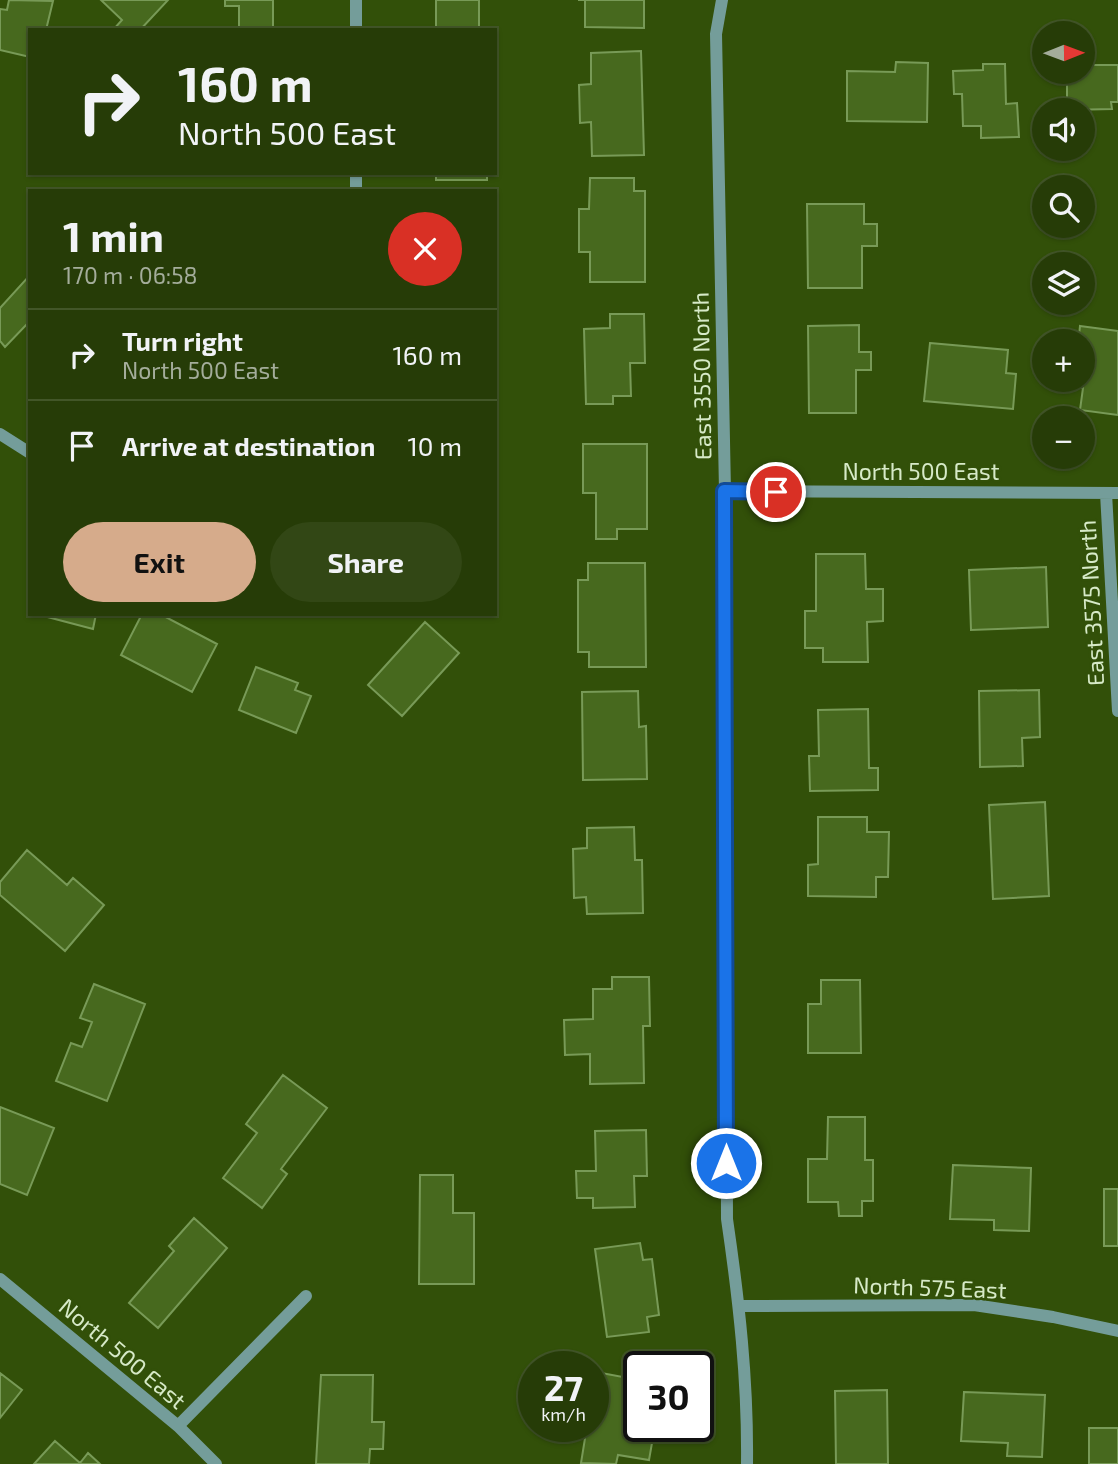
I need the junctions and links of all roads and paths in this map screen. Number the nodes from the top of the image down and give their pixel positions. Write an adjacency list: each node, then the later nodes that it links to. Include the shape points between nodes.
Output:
1 (356, 0): 3 (street)
2 (722, 0): 6 (street, East 3550 North, via 716,34)
3 (356, 28)
4 (0, 434): 5 (street)
5 (28, 452)
6 (724, 491): 7 (street, North 500 East); 11 (street, East 3550 North, via 727,1219)
7 (1112, 493): 8 (street, East 3575 North)
8 (1118, 711)
9 (0, 1279): 13 (street, North 500 East)
10 (306, 1296): 13 (street)
11 (739, 1306): 12 (street, North 575 East, via 974,1305); 15 (street, East 3550 North)
12 (1118, 1331)
13 (178, 1426): 14 (street, North 500 East)
14 (216, 1464)
15 (747, 1464)

